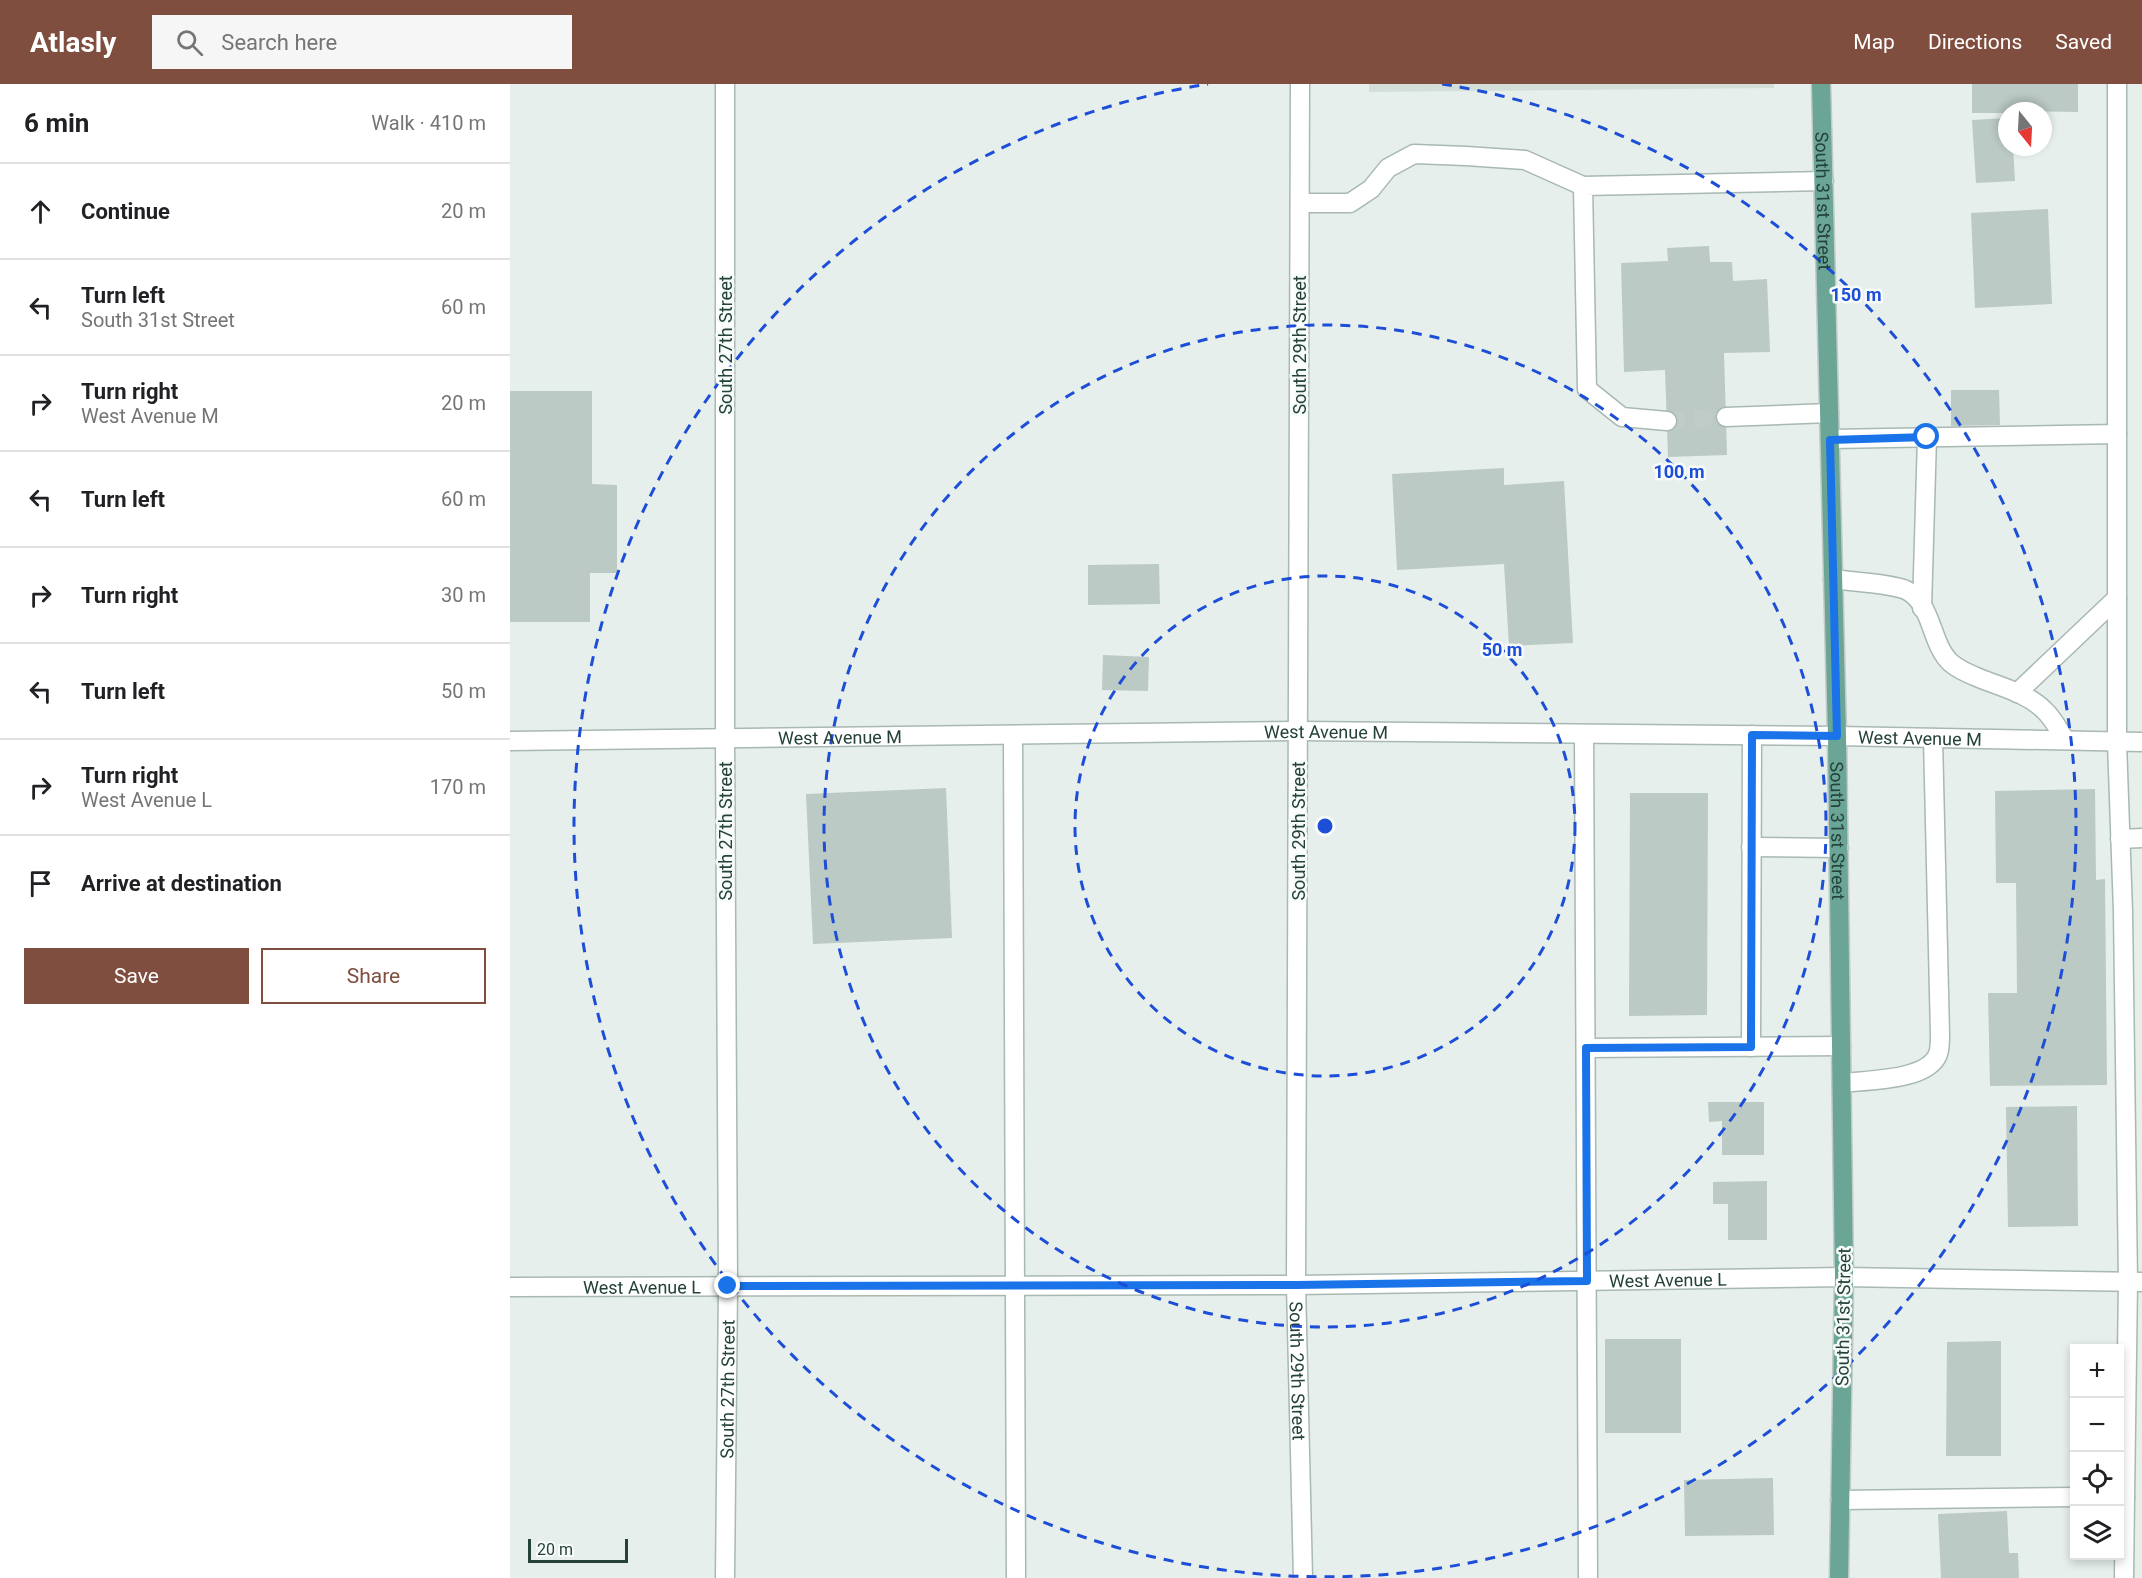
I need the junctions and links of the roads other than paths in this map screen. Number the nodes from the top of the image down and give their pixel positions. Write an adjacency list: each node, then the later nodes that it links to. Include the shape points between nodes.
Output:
1 (726, 84): 24 (street, South 27th Street)
2 (1300, 84): 7 (street, South 29th Street)
3 (1821, 84): 5 (main road, South 31st Street)
4 (2117, 84): 11 (street)
5 (1824, 181): 6 (street); 8 (main road, South 31st Street)
6 (1583, 186): 7 (street, via 1524,160 1414,154 1388,168 1371,189 1350,203); 10 (street, via 1587,389 1622,417)
7 (1300, 203): 18 (street, South 29th Street)
8 (1829, 413): 9 (street); 13 (main road, South 31st Street)
9 (1726, 417)
10 (1667, 421)
11 (2117, 434): 12 (street); 15 (street)
12 (1927, 437): 13 (street); 16 (street)
13 (1830, 440): 14 (main road, South 31st Street)
14 (1833, 579): 16 (street, via 1905,590); 22 (main road, South 31st Street)
15 (2117, 598): 17 (street); 27 (street)
16 (1922, 608): 17 (street, via 1951,663)
17 (2017, 693): 25 (street, via 2046,711)
18 (1298, 731): 19 (street, West Avenue M); 20 (street, West Avenue M); 41 (street, South 29th Street)
19 (1584, 734): 21 (street, West Avenue M); 36 (street)
20 (1013, 735): 24 (street, West Avenue M); 43 (street)
21 (1752, 735): 22 (street, West Avenue M); 31 (street)
22 (1837, 736): 23 (street, West Avenue M); 32 (main road, South 31st Street)
23 (1933, 738): 25 (street, West Avenue M); 37 (street, via 1938,1055 1928,1067 1910,1075)
24 (725, 740): 26 (street, West Avenue M); 42 (street, South 27th Street)
25 (2065, 740): 27 (street, West Avenue M)
26 (510, 741)
27 (2118, 742): 28 (street, West Avenue M); 29 (street)
28 (2142, 742)
29 (2120, 838): 30 (street); 33 (street)
30 (2142, 838)
31 (1751, 848): 32 (street); 35 (street)
32 (1839, 848): 34 (main road, South 31st Street)
33 (2133, 1001): 40 (street)
34 (1841, 1046): 35 (street); 37 (main road, South 31st Street)
35 (1751, 1047): 36 (street)
36 (1586, 1048): 39 (street)
37 (1842, 1083): 38 (main road, South 31st Street)
38 (1844, 1277): 39 (street, West Avenue L); 40 (street, West Avenue L); 47 (main road, South 31st Street)
39 (1587, 1281): 41 (street, West Avenue L); 52 (street)
40 (2135, 1282): 45 (street)
41 (1296, 1285): 43 (street, West Avenue L); 51 (street, South 29th Street)
42 (728, 1286): 43 (street, West Avenue L); 44 (street, West Avenue L); 49 (street, South 27th Street)
43 (1015, 1286): 50 (street)
44 (510, 1287)
45 (2124, 1464)
46 (2070, 1497): 47 (street)
47 (1840, 1500): 53 (main road, South 31st Street)
48 (2122, 1506): 54 (street)
49 (725, 1578)
50 (1016, 1578)
51 (1303, 1578)
52 (1588, 1578)
53 (1839, 1578)
54 (2124, 1578)

